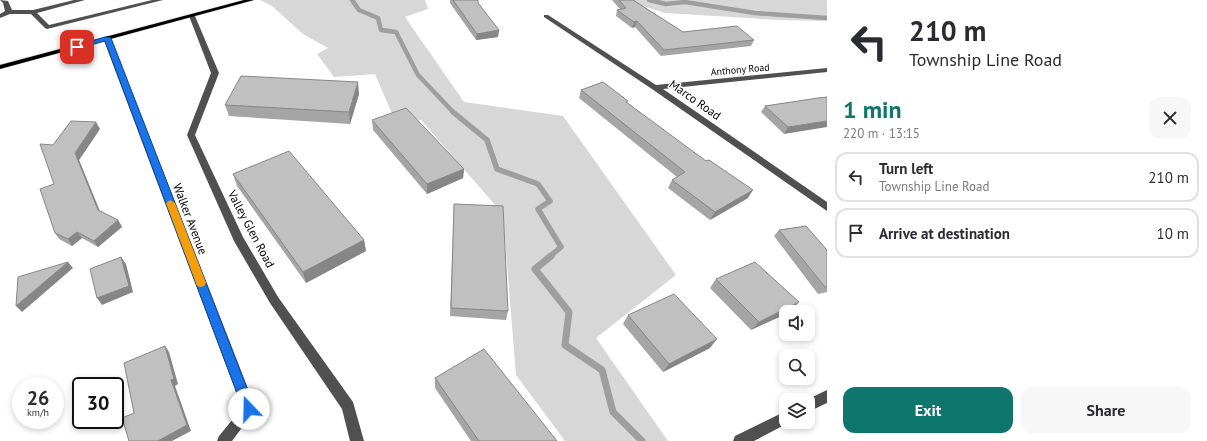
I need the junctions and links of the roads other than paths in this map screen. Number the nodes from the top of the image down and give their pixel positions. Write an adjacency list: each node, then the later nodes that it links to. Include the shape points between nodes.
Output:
1 (2, 0): 5 (street, via 6,2)
2 (82, 0): 6 (street)
3 (160, 0): 6 (street, via 46,27)
4 (251, 0): 8 (main road)
5 (9, 12): 6 (street); 7 (street)
6 (33, 12)
7 (0, 16)
8 (192, 16): 10 (main road); 19 (street, Valley Glen Road, via 216,73 191,135 238,238 274,300 348,406)
9 (546, 16): 13 (street, Marco Road)
10 (107, 38): 11 (main road); 18 (street, Walker Avenue, via 249,409)
11 (0, 68)
12 (827, 70): 13 (street, Anthony Road)
13 (655, 87): 14 (street, Marco Road)
14 (827, 207)
15 (827, 396): 16 (street)
16 (815, 402)
17 (779, 421): 20 (street)
18 (224, 441)
19 (357, 441)
20 (740, 441)

